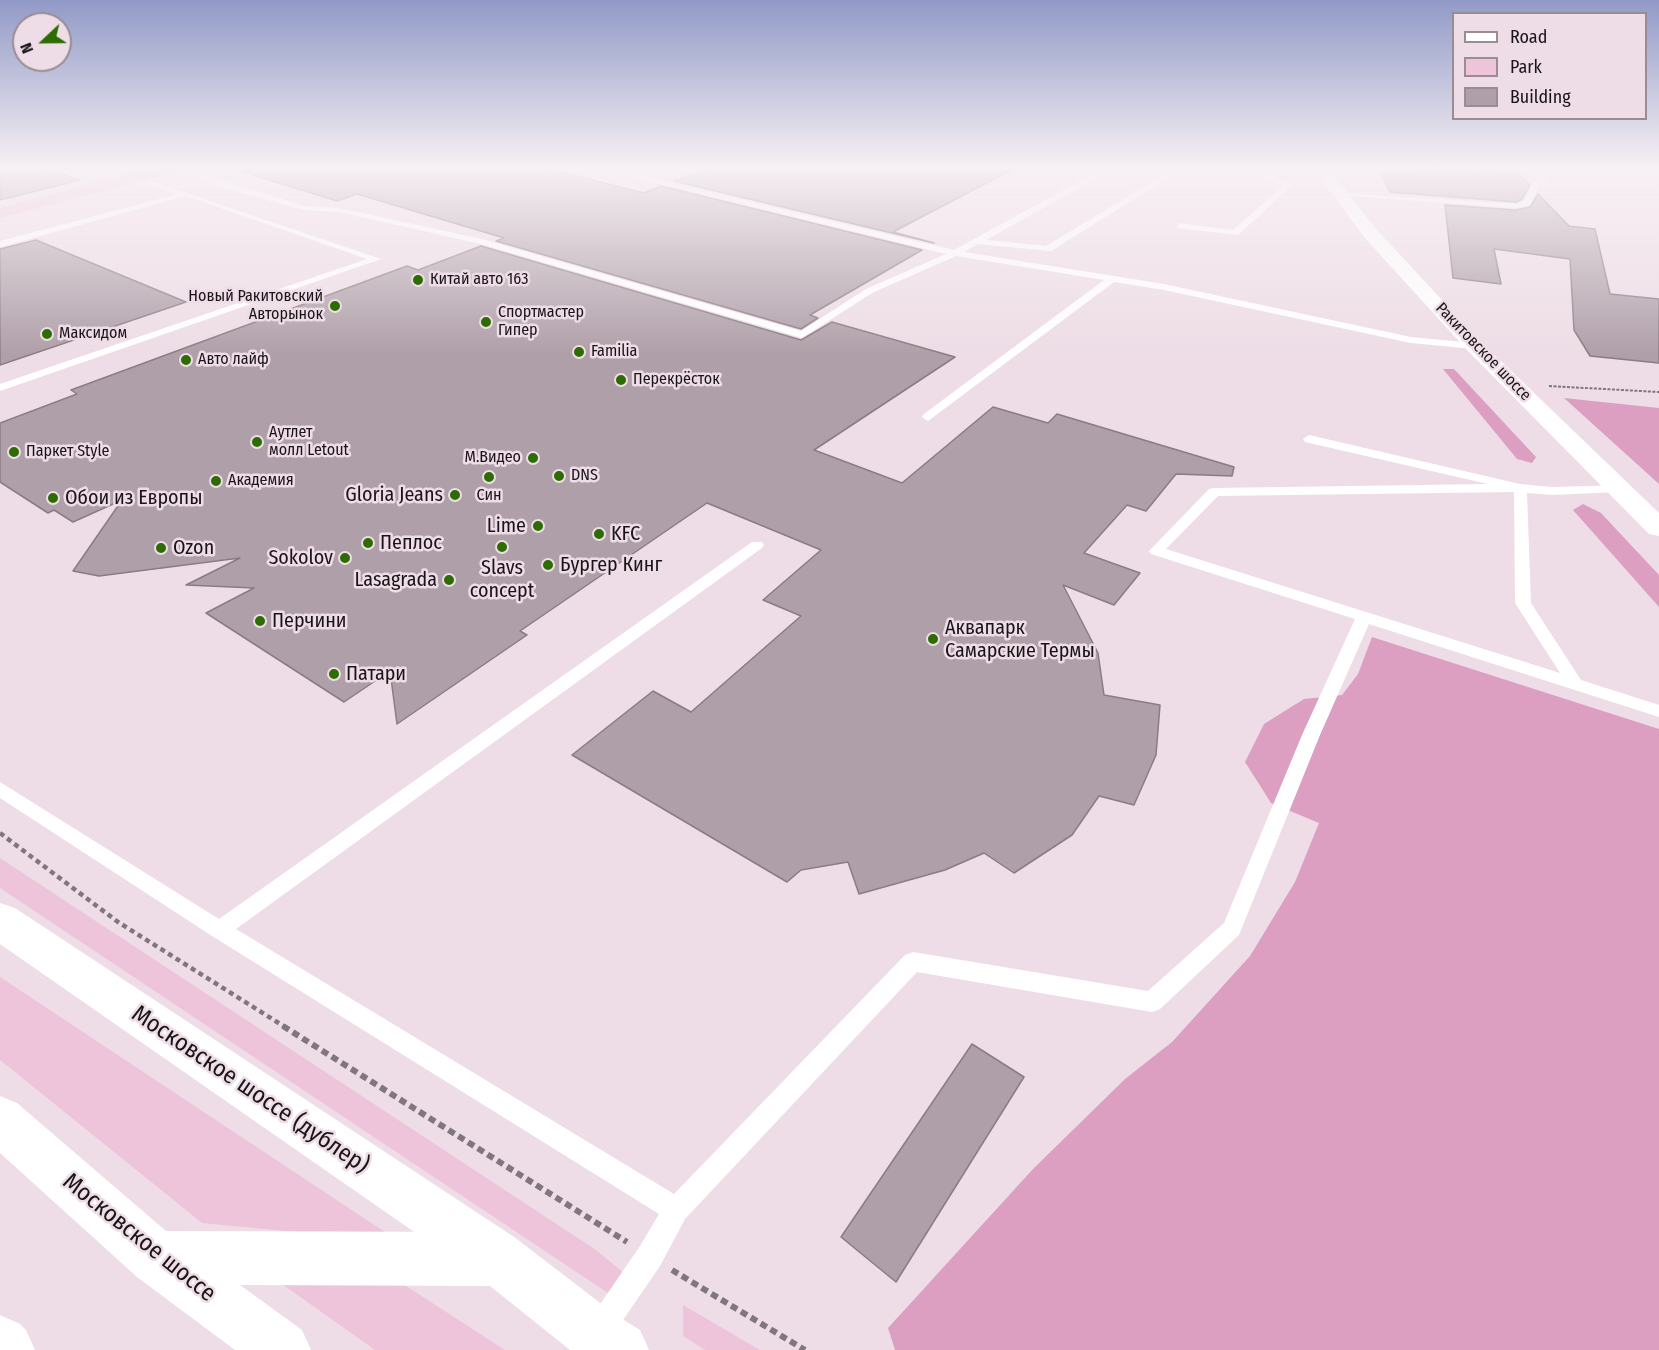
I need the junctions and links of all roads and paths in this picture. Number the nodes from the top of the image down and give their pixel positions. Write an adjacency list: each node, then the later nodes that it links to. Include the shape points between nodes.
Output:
1 (56, 229): 11 (lane)
2 (288, 229): 16 (lane, via 376,259)
3 (425, 229): 12 (lane, via 479,241 802,335 868,291)
4 (855, 229): 12 (lane)
5 (998, 229): 10 (lane)
6 (1081, 229): 10 (lane, via 1048,249)
7 (1203, 229): 8 (lane, via 1235,233)
8 (1239, 229)
9 (1367, 229): 14 (main road, Ракитовское шоссе)
10 (976, 241): 12 (lane)
11 (0, 244)
12 (955, 253): 13 (lane)
13 (1113, 278): 14 (lane, via 1411,340); 18 (lane)
14 (1474, 346): 15 (main road, Ракитовское шоссе)
15 (1513, 385): 17 (path); 21 (main road, Ракитовское шоссе)
16 (0, 388)
17 (1659, 392)
18 (928, 417)
19 (1309, 439): 20 (lane)
20 (1520, 488): 21 (lane); 24 (lane, via 1214,492 1156,551); 25 (lane, via 1522,603)
21 (1619, 488): 22 (main road, Ракитовское шоссе)
22 (1659, 528)
23 (757, 545): 30 (lane)
24 (1364, 617): 25 (lane); 32 (lane, via 1232,929 1152,1002 913,962)
25 (1575, 684): 26 (lane)
26 (1659, 711)
27 (0, 789): 30 (lane)
28 (0, 833): 33 (path, via 118,922)
29 (0, 921): 35 (main road, Московское шоссе (дублер))
30 (219, 930): 32 (lane)
31 (0, 1120): 34 (main road, Московское шоссе)
32 (676, 1210): 33 (lane)
33 (650, 1256): 36 (lane); 40 (path)
34 (156, 1258): 35 (main road); 39 (main road, Московское шоссе)
35 (500, 1258): 36 (main road, Московское шоссе (дублер))
36 (608, 1342)
37 (0, 1344): 38 (main road)
38 (6, 1350)
39 (282, 1350)
40 (805, 1350)

